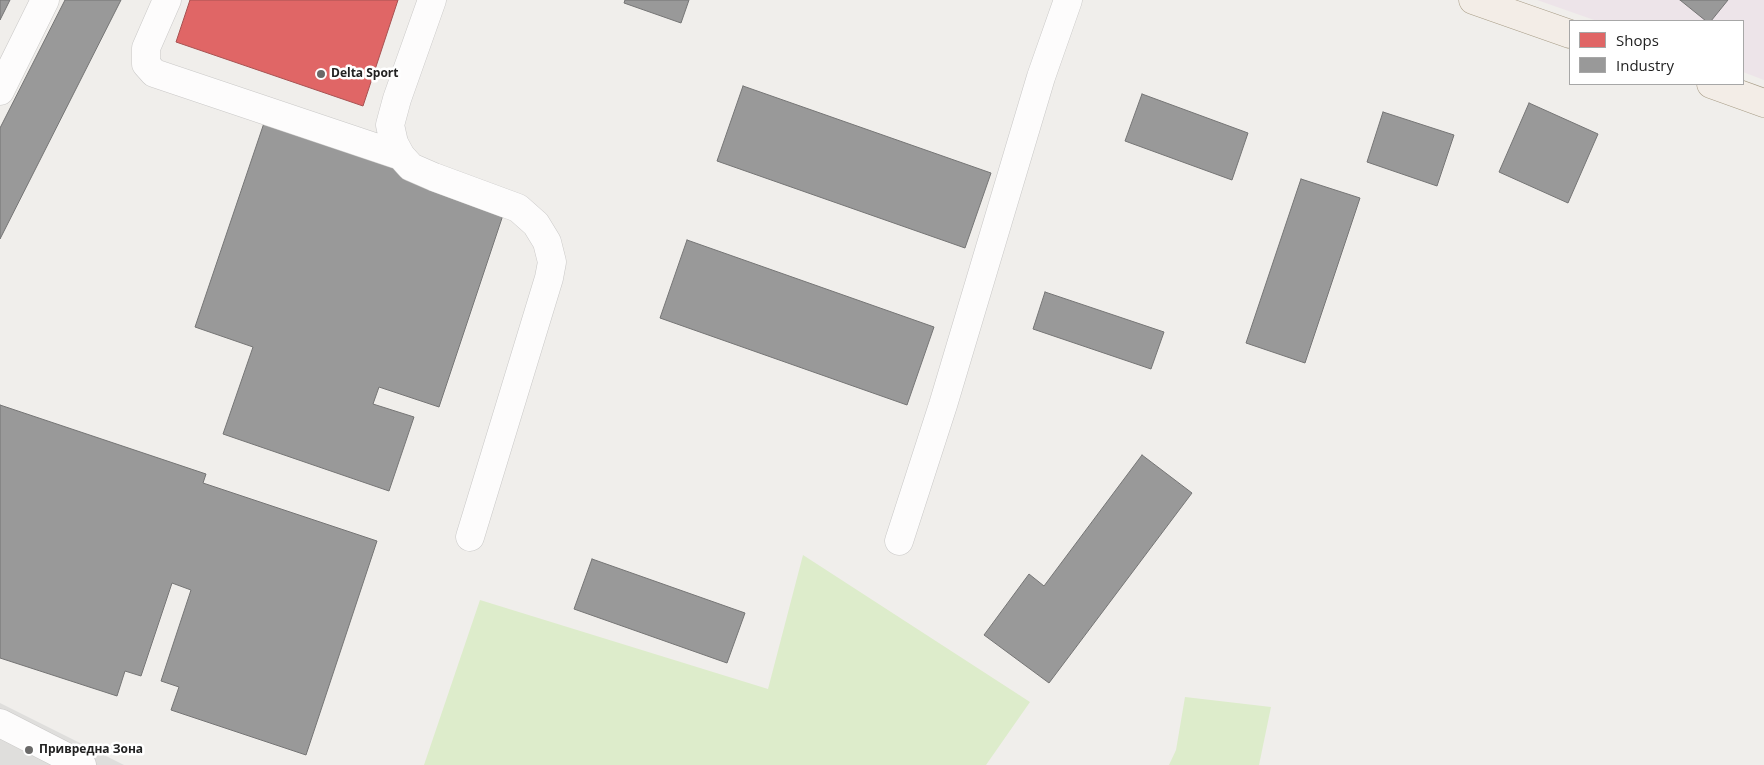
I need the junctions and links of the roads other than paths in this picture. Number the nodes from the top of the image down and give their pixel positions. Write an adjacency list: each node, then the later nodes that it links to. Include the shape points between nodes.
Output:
1 (45, 0): 8 (street)
2 (167, 0): 10 (street, via 146,48 146,64 154,73)
3 (432, 0): 10 (street, via 390,125)
4 (1068, 0): 12 (street)
5 (1473, 0): 6 (main road)
6 (1569, 34)
7 (1714, 85): 9 (main road)
8 (0, 92)
9 (1764, 103)
10 (401, 156): 11 (street, via 411,167 434,178 518,208 536,224 547,242 552,262)
11 (470, 537)
12 (899, 541)
13 (0, 723): 14 (street)
14 (82, 765)

